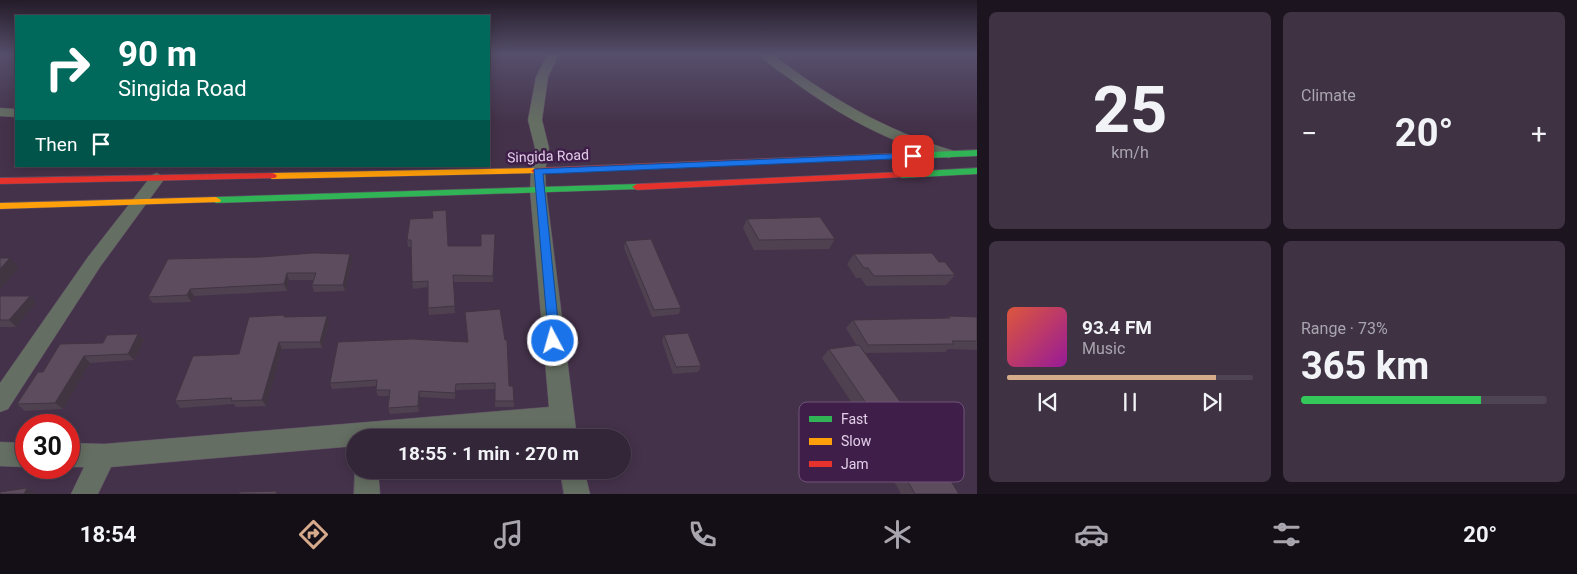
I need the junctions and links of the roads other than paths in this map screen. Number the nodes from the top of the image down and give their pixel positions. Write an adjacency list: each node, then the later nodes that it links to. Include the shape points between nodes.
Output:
1 (542, 77): 10 (street, via 535,120 542,148)
2 (798, 77): 6 (street, via 872,126)
3 (0, 112): 4 (street)
4 (15, 112)
5 (977, 153): 6 (main road, Singida Road)
6 (952, 154): 10 (main road, Singida Road)
7 (977, 171): 10 (main road, via 679,186)
8 (212, 172): 9 (main road, Singida Road); 10 (main road, Singida Road)
9 (157, 178): 11 (main road, Singida Road); 12 (street)
10 (538, 180): 12 (main road); 15 (street)
11 (0, 181)
12 (139, 202): 13 (main road); 14 (street, via 94,262)
13 (0, 206)
14 (0, 402)
15 (563, 427): 16 (street)
16 (519, 429)
17 (346, 437): 21 (street)
18 (0, 454): 19 (street)
19 (15, 455)
20 (80, 455): 21 (street)
21 (104, 456): 24 (street)
22 (366, 479): 25 (street)
23 (574, 479): 26 (street)
24 (84, 494)
25 (367, 494)
26 (577, 494)

